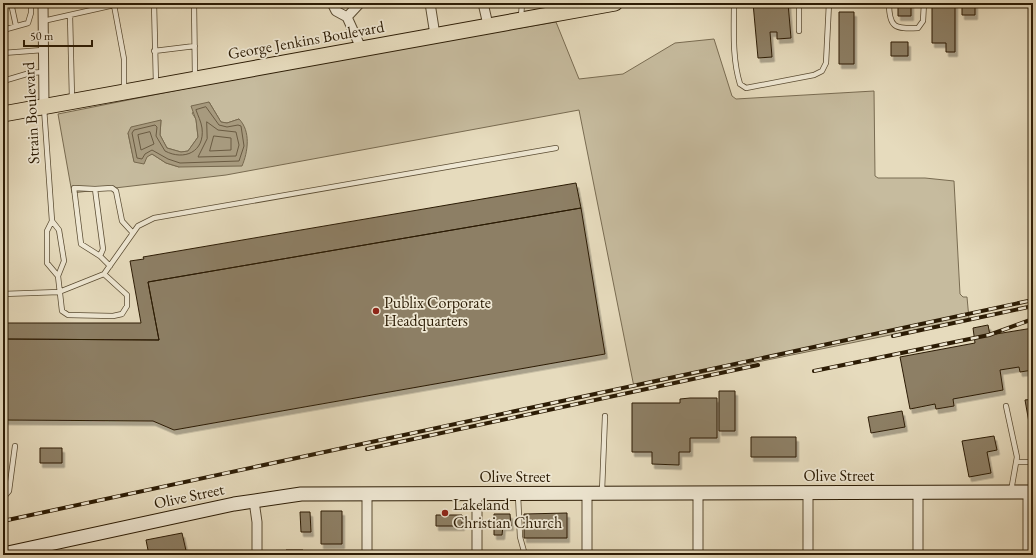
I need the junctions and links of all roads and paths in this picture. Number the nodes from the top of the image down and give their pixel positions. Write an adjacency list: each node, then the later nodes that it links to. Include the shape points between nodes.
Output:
1 (11, 3): 22 (lane)
2 (31, 3): 22 (lane, via 28,22)
3 (43, 3): 20 (street, Strain Boulevard)
4 (154, 3): 30 (lane)
5 (194, 3): 26 (lane)
6 (332, 3): 18 (street, via 336,11)
7 (360, 3): 18 (street)
8 (430, 3): 25 (street)
9 (483, 3): 21 (street)
10 (522, 3): 19 (lane)
11 (615, 3): 19 (main road, George Jenkins Boulevard)
12 (734, 3): 14 (lane, via 737,68 740,84 746,88 814,75 822,71 826,63)
13 (799, 3): 24 (lane)
14 (829, 3)
15 (889, 3): 16 (lane, via 890,19 901,29 918,28 923,22)
16 (924, 3)
17 (70, 15): 20 (lane); 35 (lane, via 114,5 124,59); 36 (lane)
18 (347, 16): 27 (street)
19 (521, 20): 21 (main road, George Jenkins Boulevard)
20 (43, 21): 29 (street, Strain Boulevard)
21 (488, 25): 25 (main road, George Jenkins Boulevard)
22 (16, 26): 23 (lane)
23 (3, 30)
24 (799, 31)
25 (435, 35): 27 (main road, George Jenkins Boulevard)
26 (195, 46): 30 (lane); 32 (lane)
27 (361, 48): 32 (main road, George Jenkins Boulevard)
28 (3, 50): 29 (lane, via 3,53)
29 (43, 50): 31 (street, Strain Boulevard)
30 (154, 51): 34 (lane)
31 (44, 72): 33 (lane, via 30,73); 37 (street, Strain Boulevard)
32 (195, 78): 34 (main road, George Jenkins Boulevard)
33 (3, 81)
34 (156, 86): 35 (main road, George Jenkins Boulevard)
35 (124, 92): 36 (main road, George Jenkins Boulevard)
36 (72, 101): 37 (main road, George Jenkins Boulevard)
37 (44, 106): 38 (main road, George Jenkins Boulevard); 41 (lane, Strain Boulevard)
38 (3, 114)
39 (556, 148): 42 (lane, via 154,218 138,226)
40 (95, 188): 42 (lane, via 112,188 116,191 122,221); 43 (lane, via 103,249); 43 (lane, via 74,188 81,244)
41 (52, 221): 46 (lane, Strain Boulevard, via 59,230 64,262); 46 (lane, Strain Boulevard, via 46,231 48,262)
42 (133, 233): 44 (lane)
43 (100, 256): 44 (lane)
44 (110, 266): 45 (lane)
45 (104, 274): 47 (lane); 47 (lane, Strain Boulevard, via 127,295 127,306 122,314 68,315 62,311)
46 (58, 276): 47 (lane, Strain Boulevard)
47 (59, 292): 48 (lane)
48 (3, 294)
49 (1006, 406): 52 (lane)
50 (605, 416): 61 (lane)
51 (15, 446): 64 (lane, via 9,491)
52 (1018, 462): 53 (lane); 55 (lane, via 1012,477)
53 (1033, 462)
54 (808, 492): 62 (main road, Olive Street); 63 (main road, Olive Street); 73 (street)
55 (1011, 492): 56 (main road, Olive Street); 63 (main road, Olive Street)
56 (1031, 492): 75 (street)
57 (367, 493): 58 (main road, Olive Street); 65 (main road, Olive Street, via 301,494); 68 (street)
58 (477, 493): 59 (main road, Olive Street); 69 (street)
59 (518, 493): 60 (main road, Olive Street); 70 (lane, via 520,538)
60 (587, 493): 61 (main road, Olive Street); 71 (street)
61 (602, 493): 62 (main road, Olive Street)
62 (698, 493): 72 (street)
63 (918, 493): 74 (street)
64 (3, 498)
65 (254, 501): 66 (main road, Olive Street); 67 (street)
66 (3, 554)
67 (257, 555)
68 (367, 555)
69 (477, 555)
70 (525, 555)
71 (588, 555)
72 (698, 555)
73 (808, 555)
74 (918, 555)
75 (1028, 555)

